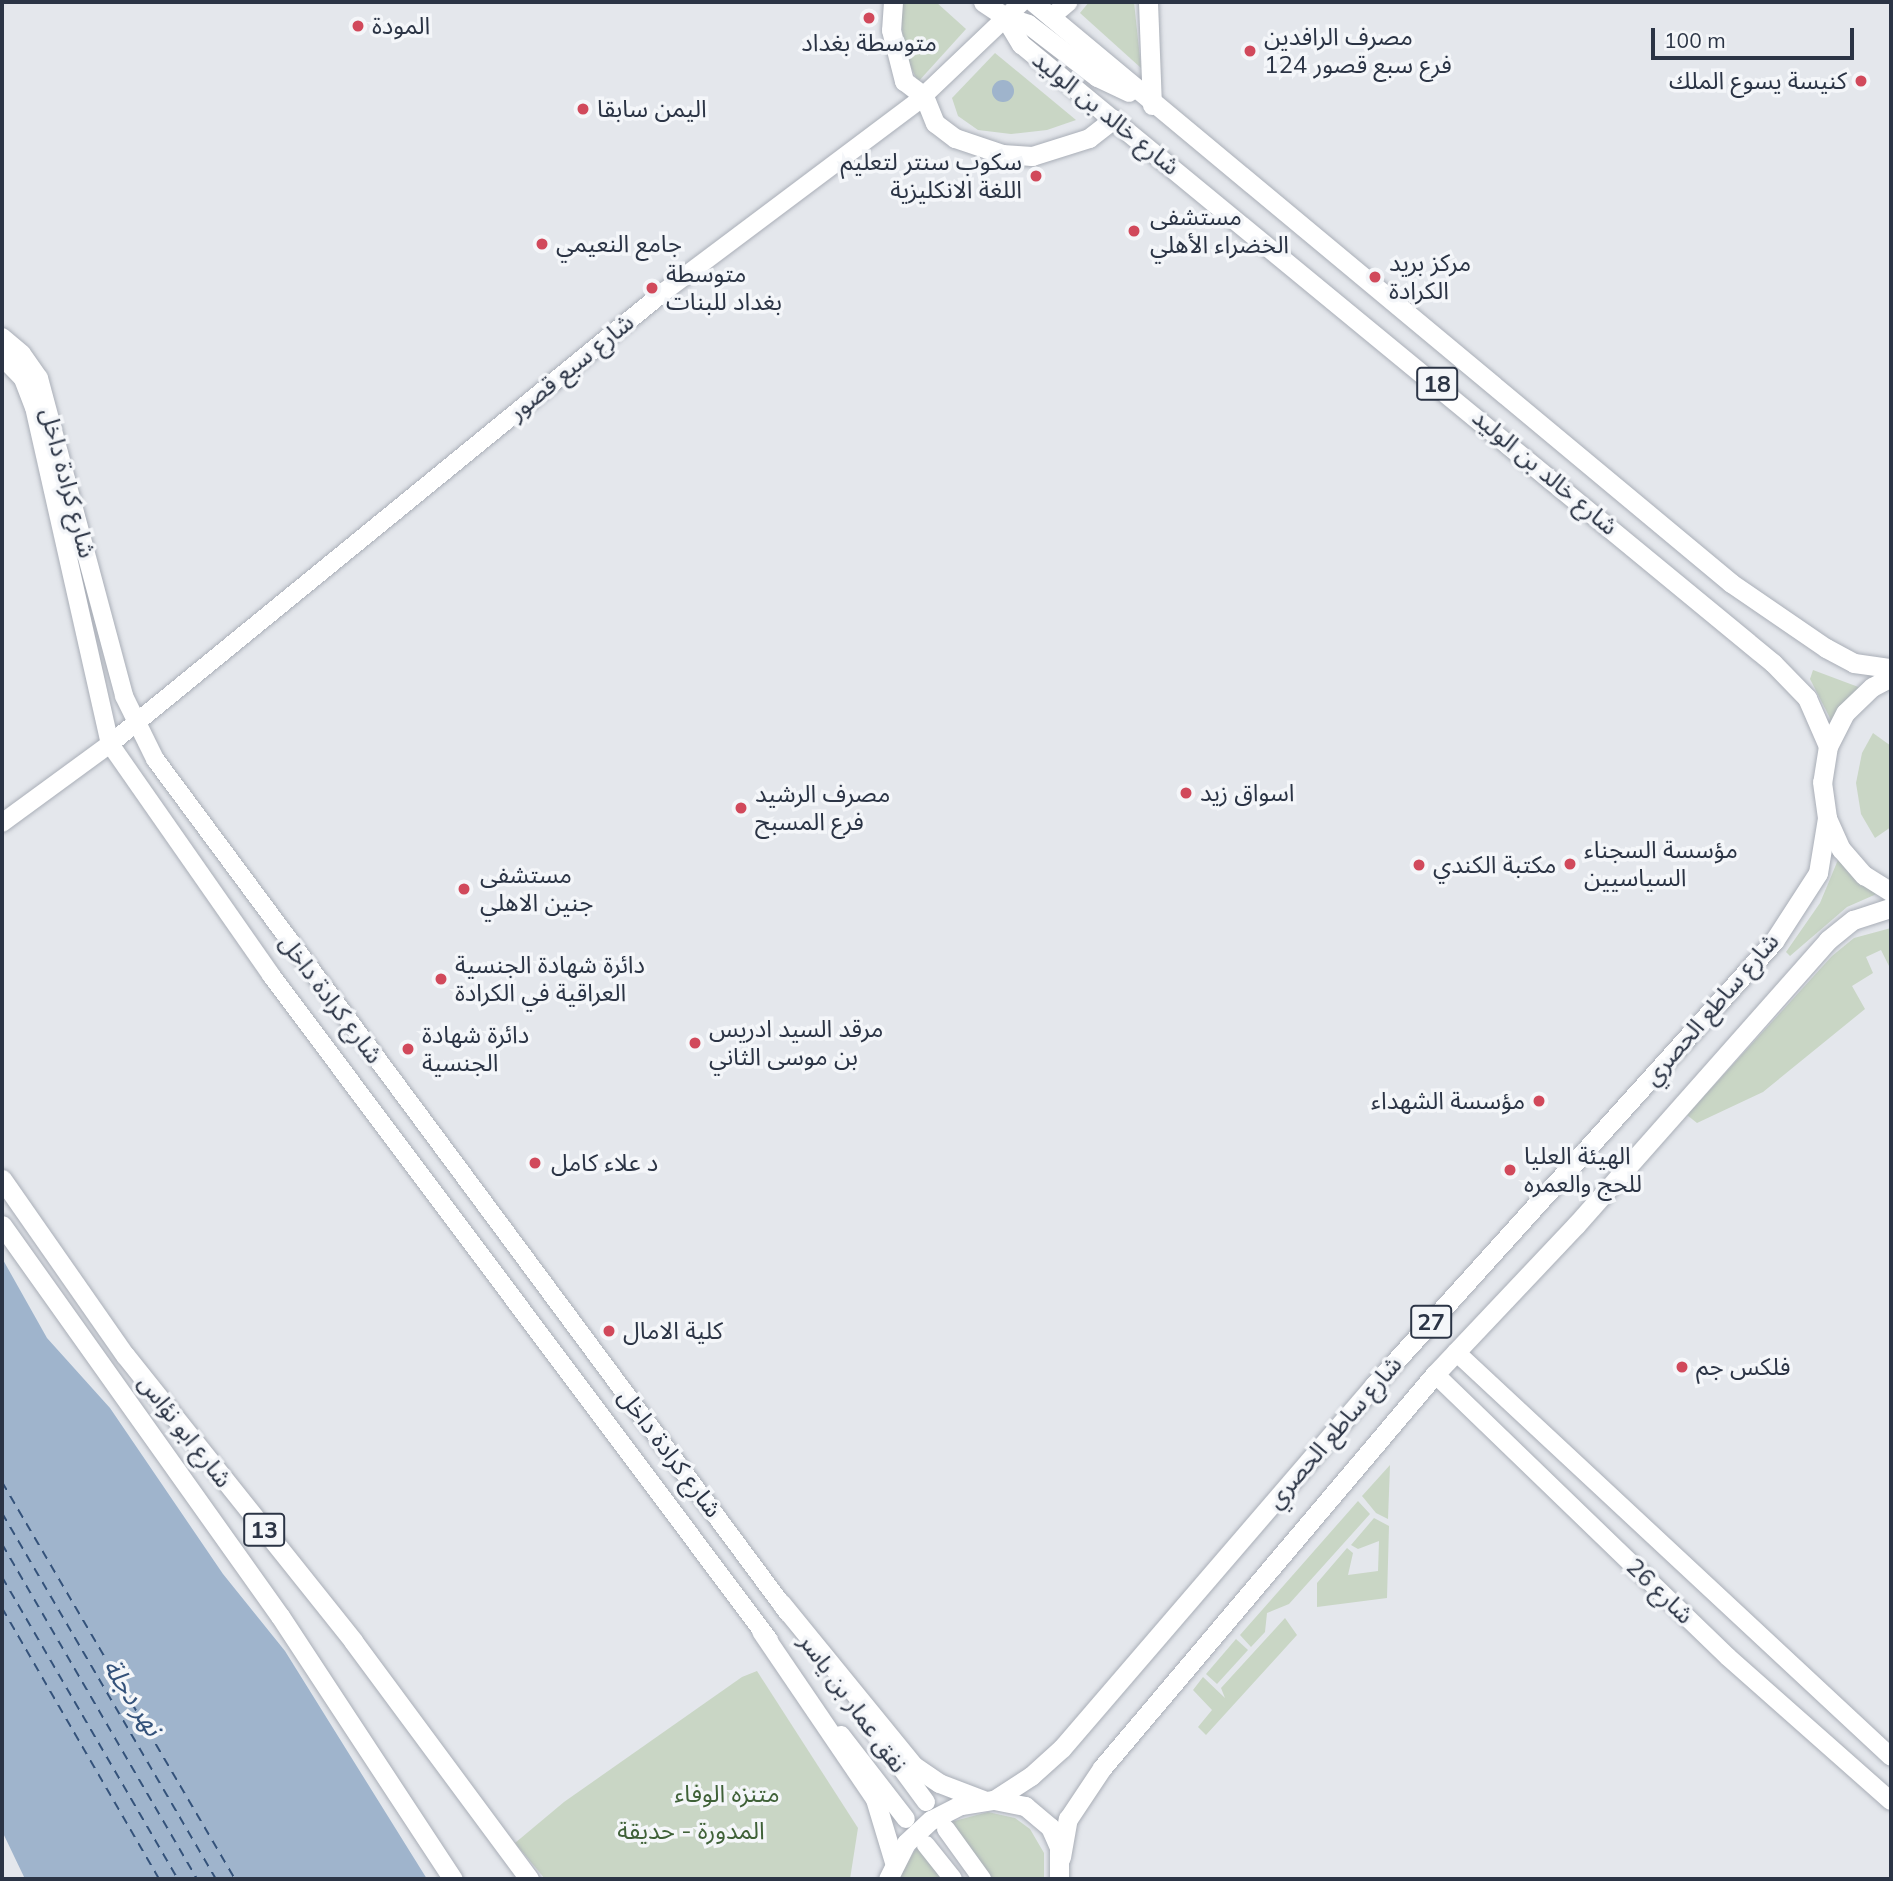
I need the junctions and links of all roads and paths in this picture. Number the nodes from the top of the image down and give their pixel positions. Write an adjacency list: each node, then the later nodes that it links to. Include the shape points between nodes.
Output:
1 (893, 2): 10 (main road, via 895,56 905,82)
2 (983, 2): 6 (main road, شارع خالد بن الوليد / 18)
3 (1033, 2): 7 (main road, شارع خالد بن الوليد / 18)
4 (1069, 2): 7 (main road)
5 (1148, 2): 11 (main road)
6 (1010, 7): 7 (main road); 8 (main road); 9 (main road, شارع خالد بن الوليد / 18, via 1021,44); 10 (main road, شارع سبع قصور)
7 (1051, 17): 11 (main road, شارع خالد بن الوليد / 18)
8 (1054, 44): 9 (main road, via 1039,47); 11 (main road, via 1097,77)
9 (1044, 62): 12 (main road, شارع خالد بن الوليد / 18)
10 (925, 96): 12 (main road, via 935,123 956,138 1002,154 1032,156 1062,150 1089,138); 17 (main road, شارع سبع قصور, via 665,291)
11 (1148, 101): 15 (main road, شارع خالد بن الوليد / 18, via 1731,583 1826,649 1854,663)
12 (1113, 119): 19 (main road, شارع خالد بن الوليد / 18, via 1773,663 1807,698)
13 (2, 337): 17 (main road, شارع كرادة داخل, via 39,378 124,696)
14 (2, 357): 18 (main road, شارع كرادة داخل, via 23,379 34,407)
15 (1891, 668)
16 (1891, 677): 19 (main road, via 1872,687 1845,713)
17 (138, 719): 18 (main road, شارع سبع قصور); 28 (main road, شارع كرادة داخل, via 155,760 211,838)
18 (110, 744): 21 (main road, شارع سبع قصور); 29 (main road, شارع كرادة داخل, via 271,975)
19 (1828, 746): 20 (main road, via 1822,782)
20 (1827, 818): 22 (main road, via 1841,849 1864,875); 31 (main road, شارع ساطع الحصري / 27, via 1818,873 1774,941 1374,1385 1062,1748 1031,1776)
21 (2, 823)
22 (1891, 892)
23 (1891, 908): 26 (main road, شارع ساطع الحصري / 27, via 1853,920 1828,940 1576,1225)
24 (2, 1179): 40 (main road, شارع ابو نؤاس / 13, via 125,1355 352,1642)
25 (2, 1225): 39 (main road, شارع ابو نؤاس / 13, via 280,1616)
26 (1456, 1352): 27 (main road, شارع ساطع الحصري / 27); 30 (main road, شارع 26)
27 (1435, 1374): 32 (main road, شارع 26, via 1728,1657); 37 (main road, شارع ساطع الحصري / 27, via 1102,1768 1068,1819)
28 (781, 1603): 31 (main road, via 914,1766 939,1783); 33 (main road, نفق عمار بن ياسر)
29 (761, 1631): 34 (main road, نفق عمار بن ياسر); 38 (main road, via 875,1799)
30 (1891, 1757)
31 (988, 1800): 37 (main road, via 1025,1806 1043,1819 1055,1836); 38 (main road, شارع ساطع الحصري, via 931,1820)
32 (1891, 1801)
33 (926, 1802)
34 (906, 1819)
35 (946, 1829): 42 (main road)
36 (926, 1845): 41 (main road)
37 (1061, 1857): 43 (main road, شارع ساطع الحصري)
38 (891, 1871)
39 (453, 1879)
40 (529, 1879)
41 (953, 1879)
42 (982, 1879)
43 (1059, 1879)

